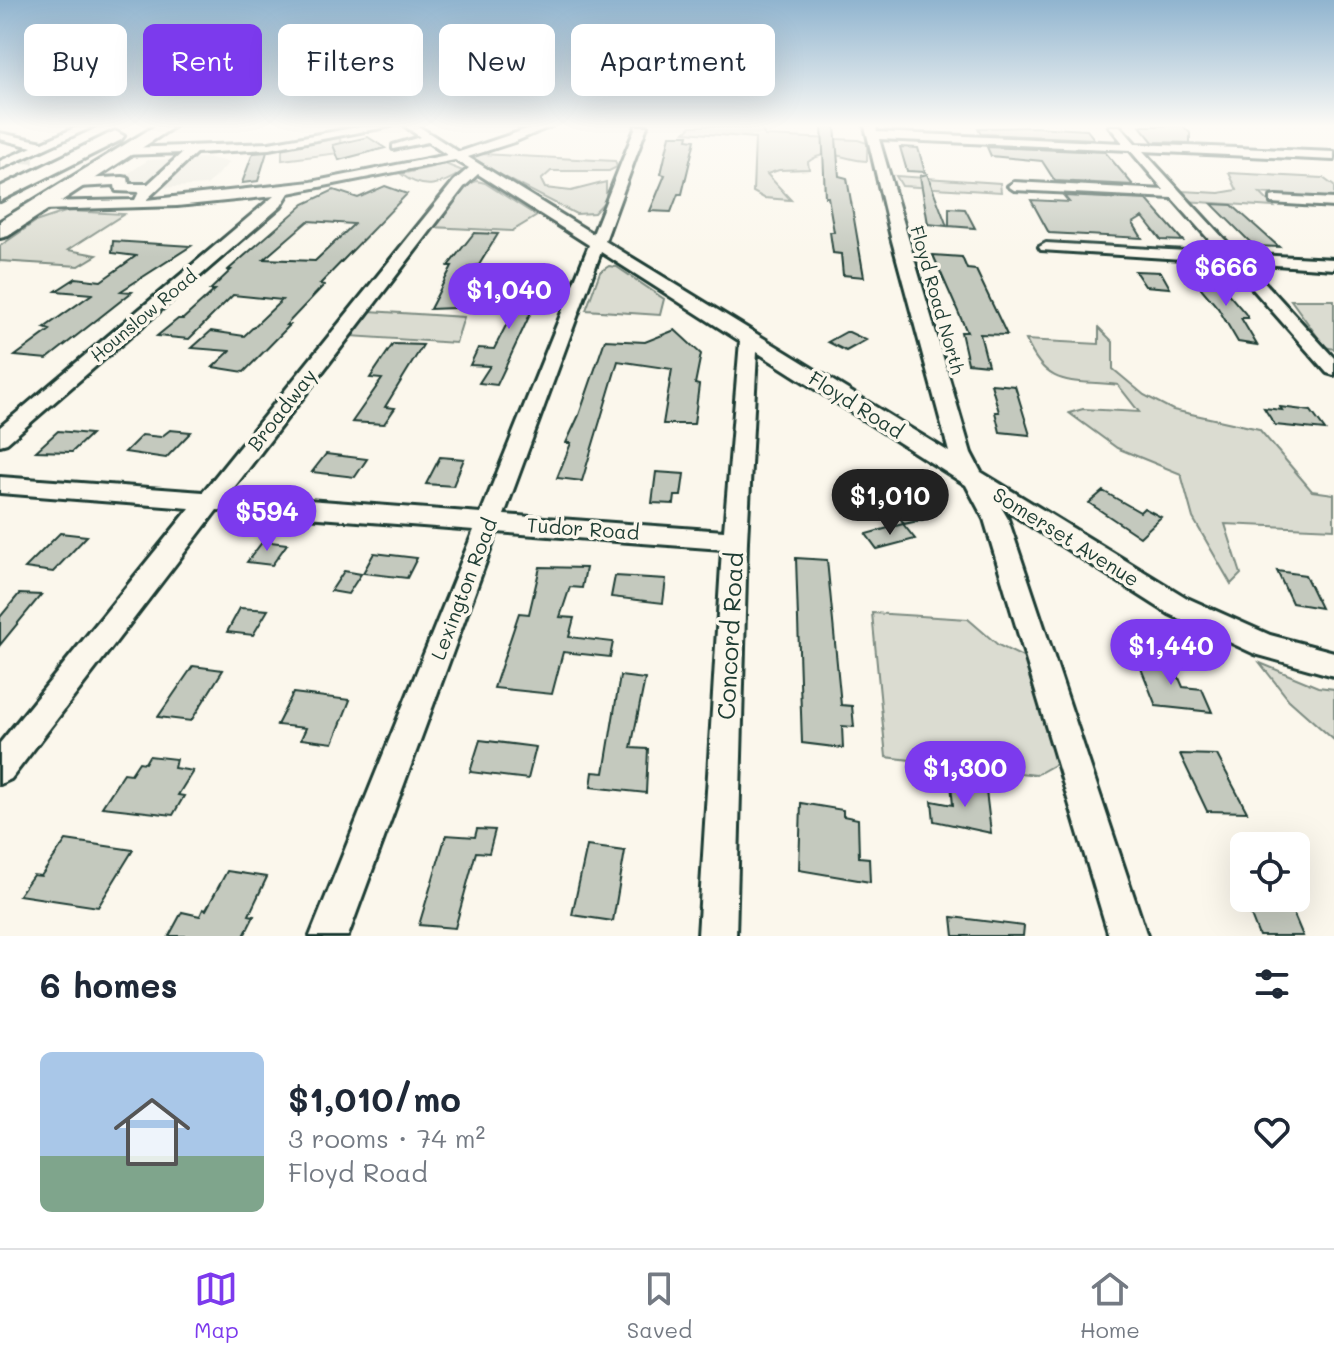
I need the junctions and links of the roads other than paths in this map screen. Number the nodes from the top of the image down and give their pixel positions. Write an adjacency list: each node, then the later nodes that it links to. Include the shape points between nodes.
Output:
1 (16, 170): 15 (highway)
2 (98, 170): 10 (highway)
3 (170, 170): 12 (street)
4 (419, 170): 13 (street)
5 (465, 170): 30 (street, Broadway)
6 (480, 170): 21 (street, Floyd Road)
7 (625, 170): 21 (street, Lexington Road)
8 (881, 170): 28 (street, Floyd Road North, via 960,453)
9 (1153, 170): 14 (street)
10 (77, 183): 12 (street, via 123,181 121,188); 19 (highway)
11 (1014, 186): 14 (street)
12 (150, 188): 18 (street)
13 (284, 191): 18 (street); 27 (street, Hounslow Road)
14 (1175, 194): 23 (street)
15 (0, 195)
16 (1276, 200): 17 (street)
17 (1334, 203)
18 (133, 205): 19 (street)
19 (41, 206): 20 (highway)
20 (0, 231)
21 (598, 242): 25 (street, Floyd Road); 31 (street, Lexington Road)
22 (1046, 247): 23 (street)
23 (1232, 258): 24 (street); 26 (street)
24 (1334, 264)
25 (749, 337): 28 (street, Floyd Road); 32 (street, Concord Road)
26 (1334, 369)
27 (0, 438)
28 (976, 481): 33 (street, Somerset Avenue, via 1201,618 1265,646); 37 (street, Floyd Road, via 996,519)
29 (0, 485): 30 (street, Tudor Road)
30 (210, 501): 31 (street, Tudor Road); 34 (street, Broadway)
31 (490, 522): 32 (street, Tudor Road); 35 (street, Lexington Road)
32 (735, 541): 36 (street, Concord Road)
33 (1334, 664)
34 (0, 768)
35 (329, 936)
36 (717, 936)
37 (1128, 936)

